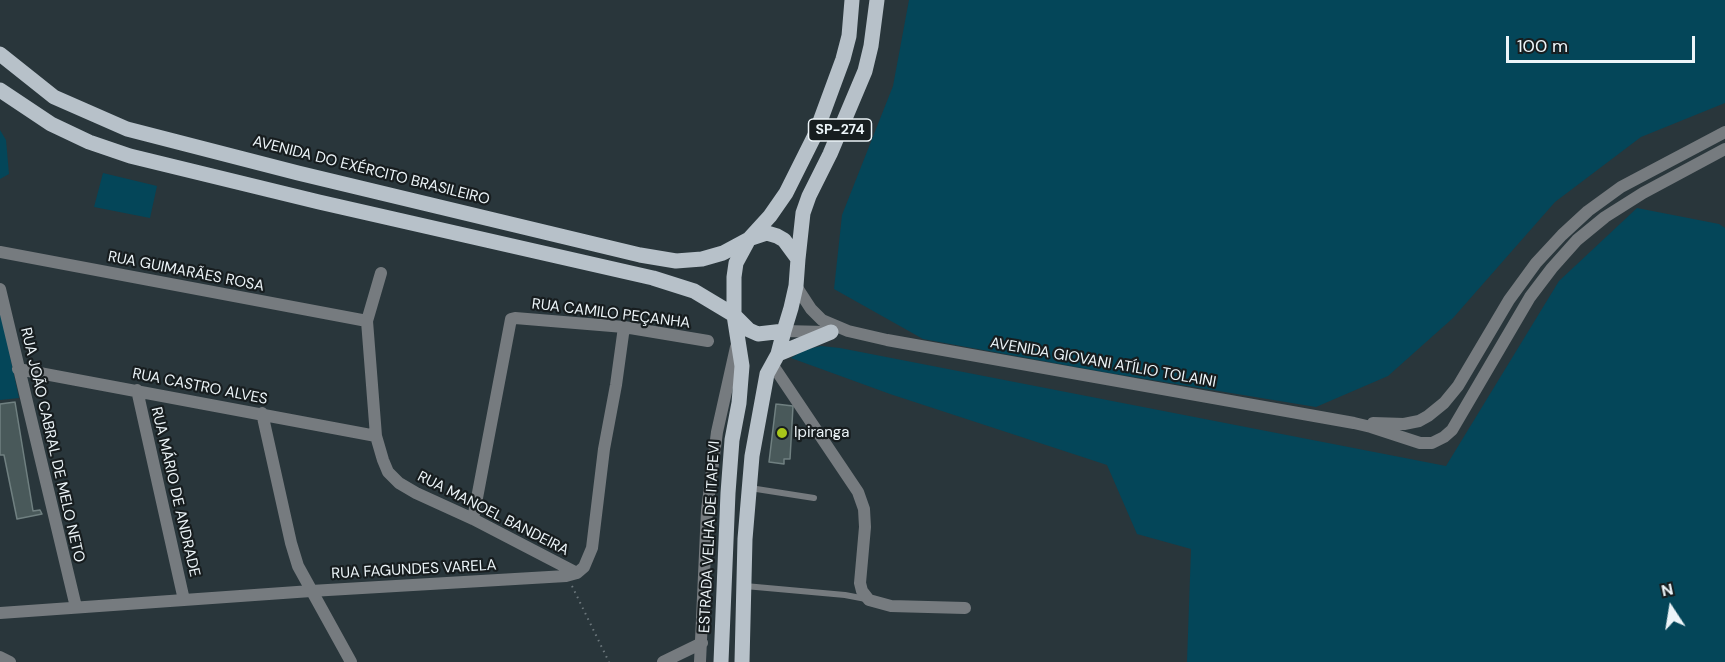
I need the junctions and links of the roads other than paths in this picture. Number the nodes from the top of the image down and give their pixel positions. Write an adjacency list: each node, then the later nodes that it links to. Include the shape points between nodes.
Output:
1 (852, 0): 7 (main road, ESTRADA VELHA DE ITAPEVI / SP-274, via 843,59 815,135 786,193)
2 (877, 0): 9 (main road, SP-274, via 865,71 808,196)
3 (0, 54): 7 (main road, AVENIDA DO EXÉRCITO BRASILEIRO, via 54,97 127,129 298,173 676,261 702,260)
4 (0, 90): 13 (main road, via 51,124 130,156 653,278 694,291)
5 (1725, 132): 25 (street, AVENIDA GIOVANI ATÍLIO TOLAINI, via 1621,187 1562,235 1509,300 1458,386 1428,416 1404,424)
6 (1725, 149): 25 (street, AVENIDA GIOVANI ATÍLIO TOLAINI, via 1642,193 1577,240 1530,297 1444,437 1420,443)
7 (749, 239): 9 (main road, via 767,233 777,236); 13 (main road, ESTRADA VELHA DE ITAPEVI, via 736,263)
8 (0, 252): 14 (street, RUA GUIMARÃES ROSA)
9 (798, 259): 11 (main road)
10 (381, 273): 14 (street, RUA MANOEL BANDEIRA)
11 (796, 286): 16 (street, via 822,320); 17 (main road)
12 (0, 289): 22 (street, RUA JOÃO CABRAL DE MELO NETO)
13 (734, 315): 17 (main road, via 758,334); 19 (main road, ESTRADA VELHA DE ITAPEVI)
14 (367, 321): 26 (street, RUA MANOEL BANDEIRA)
15 (624, 327): 20 (street, RUA CAMILO PEÇANHA); 29 (street, RUA CAMILO PEÇANHA, via 511,319); 30 (street, via 592,548 585,567)
16 (848, 331): 18 (street); 25 (street, AVENIDA GIOVANI ATÍLIO TOLAINI)
17 (780, 332): 18 (street); 21 (main road)
18 (831, 332): 21 (main road)
19 (737, 340): 38 (street, via 717,432 707,510); 44 (main road, ESTRADA VELHA DE ITAPEVI, via 741,375 728,493)
20 (708, 341)
21 (775, 359): 27 (main road, via 767,374 758,414); 34 (street, via 858,492 865,526 860,584)
22 (18, 369): 23 (street, RUA CASTRO ALVES); 35 (street, RUA JOÃO CABRAL DE MELO NETO)
23 (137, 390): 24 (street, RUA CASTRO ALVES); 33 (street, RUA MÁRIO DE ANDRADE)
24 (262, 413): 26 (street, RUA CASTRO ALVES); 32 (street, via 294,555)
25 (1353, 423)
26 (376, 436): 29 (street, RUA MANOEL BANDEIRA, via 388,472 399,483)
27 (749, 488): 28 (lane); 31 (main road)
28 (814, 498)
29 (473, 519): 30 (street, RUA MANOEL BANDEIRA)
30 (572, 575): 32 (street, RUA FAGUNDES VARELA)
31 (744, 586): 34 (lane); 45 (main road)
32 (311, 591): 33 (street, RUA FAGUNDES VARELA); 41 (street)
33 (184, 600): 35 (street, RUA FAGUNDES VARELA)
34 (869, 600): 36 (street, via 891,606)
35 (76, 607): 37 (street, RUA FAGUNDES VARELA)
36 (965, 608)
37 (0, 613)
38 (702, 643): 42 (street); 43 (street)
39 (0, 657): 40 (street)
40 (10, 662)
41 (351, 662)
42 (663, 662)
43 (700, 662)
44 (721, 662)
45 (741, 662)

